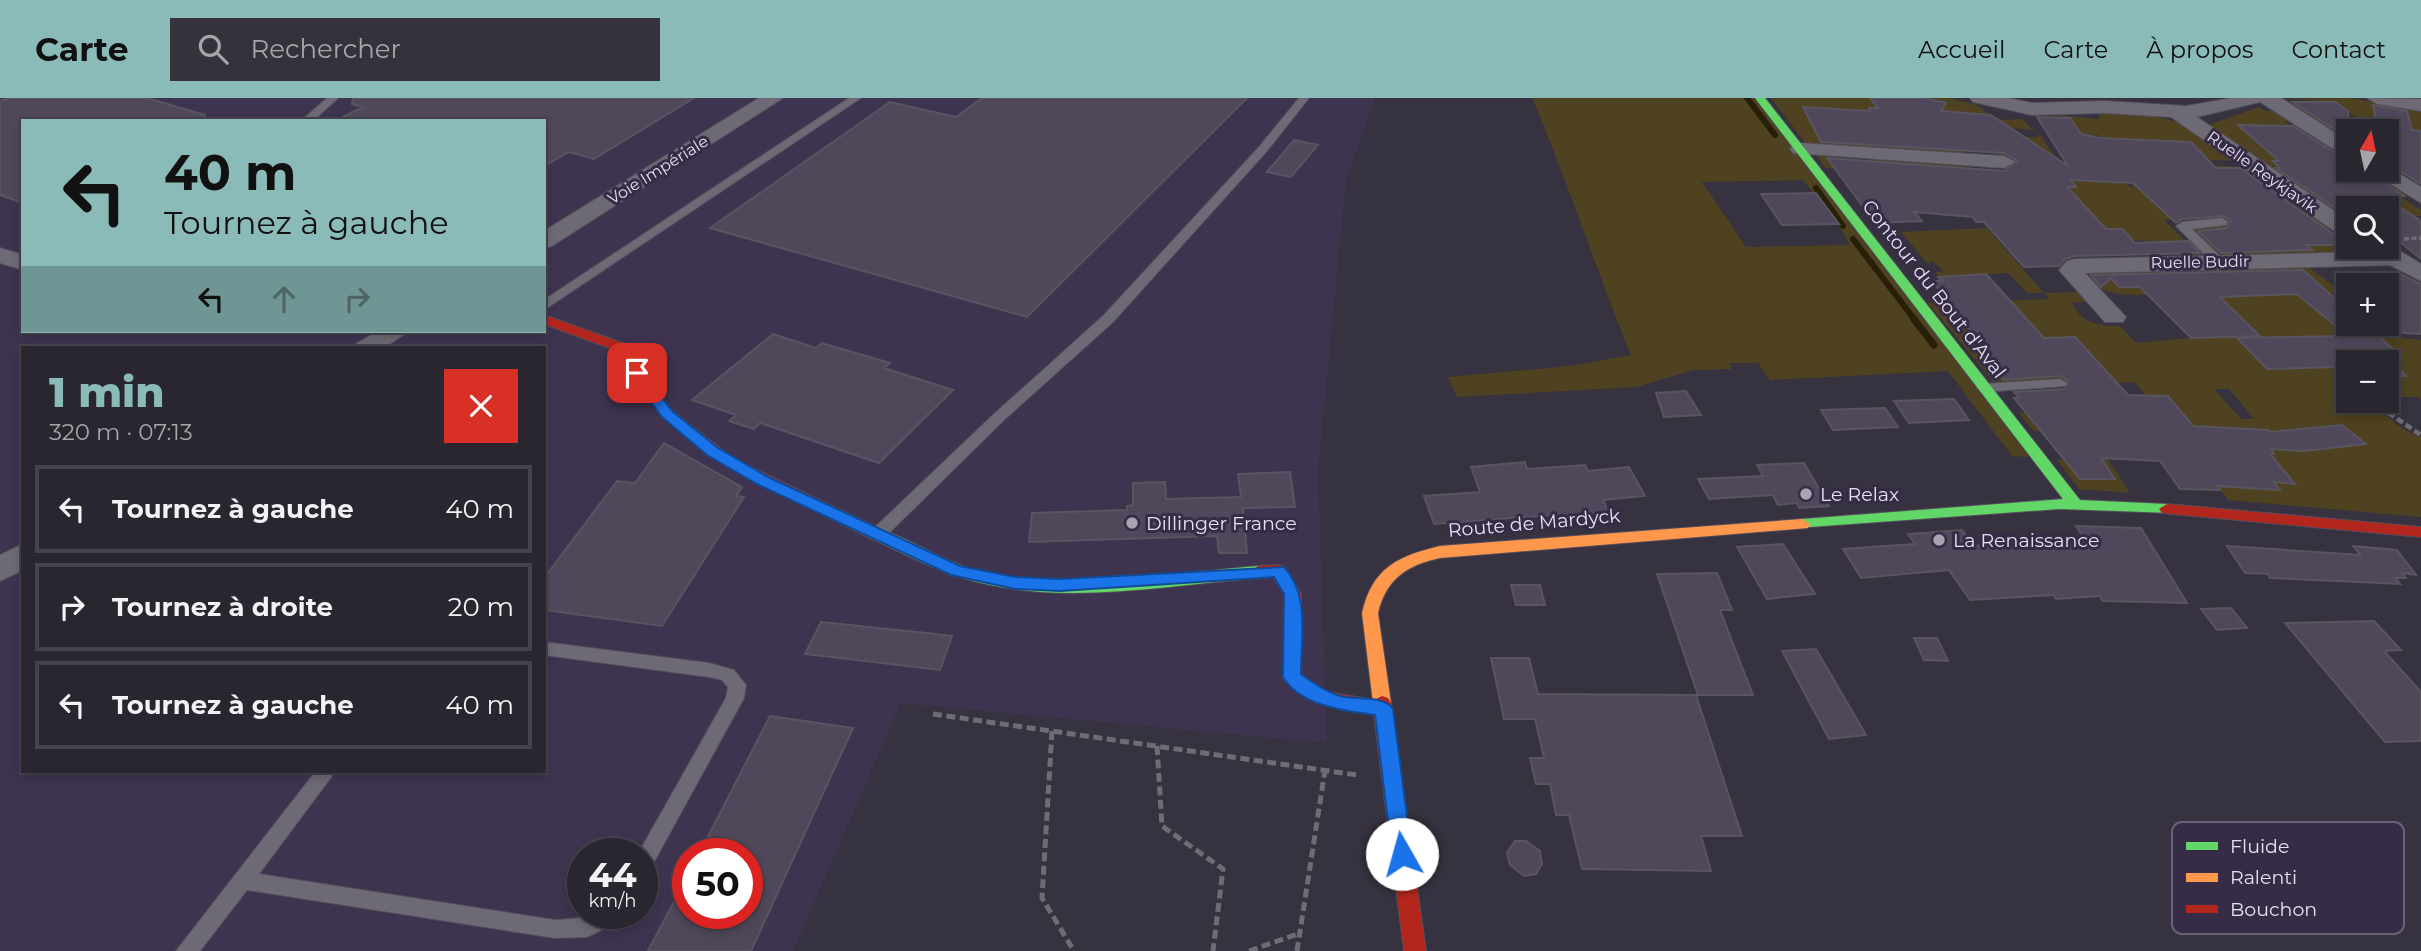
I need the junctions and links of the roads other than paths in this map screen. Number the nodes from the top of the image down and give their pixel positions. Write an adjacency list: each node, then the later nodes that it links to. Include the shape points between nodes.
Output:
1 (333, 98): 13 (lane)
2 (773, 98): 21 (street, Voie Impériale)
3 (856, 98): 30 (lane)
4 (1304, 98): 39 (lane, via 1268,144 1108,319)
5 (1760, 98): 15 (street, Contour du Bout d'Aval)
6 (1980, 98): 10 (street, via 2032,109)
7 (2253, 98): 12 (street)
8 (2267, 98): 14 (street)
9 (2377, 98): 11 (street)
10 (2133, 103): 12 (street)
11 (2421, 105)
12 (2177, 112): 20 (street, Ruelle Reykjavik)
13 (308, 119)
14 (2336, 142)
15 (1800, 149): 16 (street); 36 (street, Contour du Bout d'Aval)
16 (2004, 162)
17 (2398, 182): 18 (street)
18 (2421, 196)
19 (2222, 222): 27 (lane, via 2182,226)
20 (2336, 222)
21 (571, 225): 22 (street); 23 (street, Voie Impériale)
22 (546, 227)
23 (546, 240)
24 (0, 255): 28 (street)
25 (2336, 255): 27 (street, Ruelle Budir)
26 (2396, 259): 29 (street)
27 (2218, 261): 31 (street, Ruelle Budir, via 2072,268)
28 (21, 262)
29 (2421, 274)
30 (546, 305)
31 (2114, 317)
32 (546, 320): 39 (street, via 620,347 667,414 712,451)
33 (392, 333): 34 (street)
34 (370, 346)
35 (2060, 383): 36 (lane)
36 (1984, 388): 37 (street, Contour du Bout d'Aval)
37 (2075, 504): 38 (street, Route de Mardyck); 45 (street, Route de Mardyck, via 1420,555 1387,572 1371,601)
38 (2421, 532)
39 (877, 535): 45 (street, via 957,570 1015,583 1085,584 1278,571 1293,594 1292,677 1338,703)
40 (21, 539): 41 (street)
41 (0, 551)
42 (21, 556): 43 (street)
43 (0, 570)
44 (546, 648): 47 (lane, via 709,670 728,675 737,685 735,698)
45 (1383, 709): 51 (street, Route de Mardyck)
46 (325, 773): 48 (lane)
47 (657, 838)
48 (242, 880): 49 (lane); 50 (lane)
49 (567, 929)
50 (187, 951)
51 (1415, 951)

